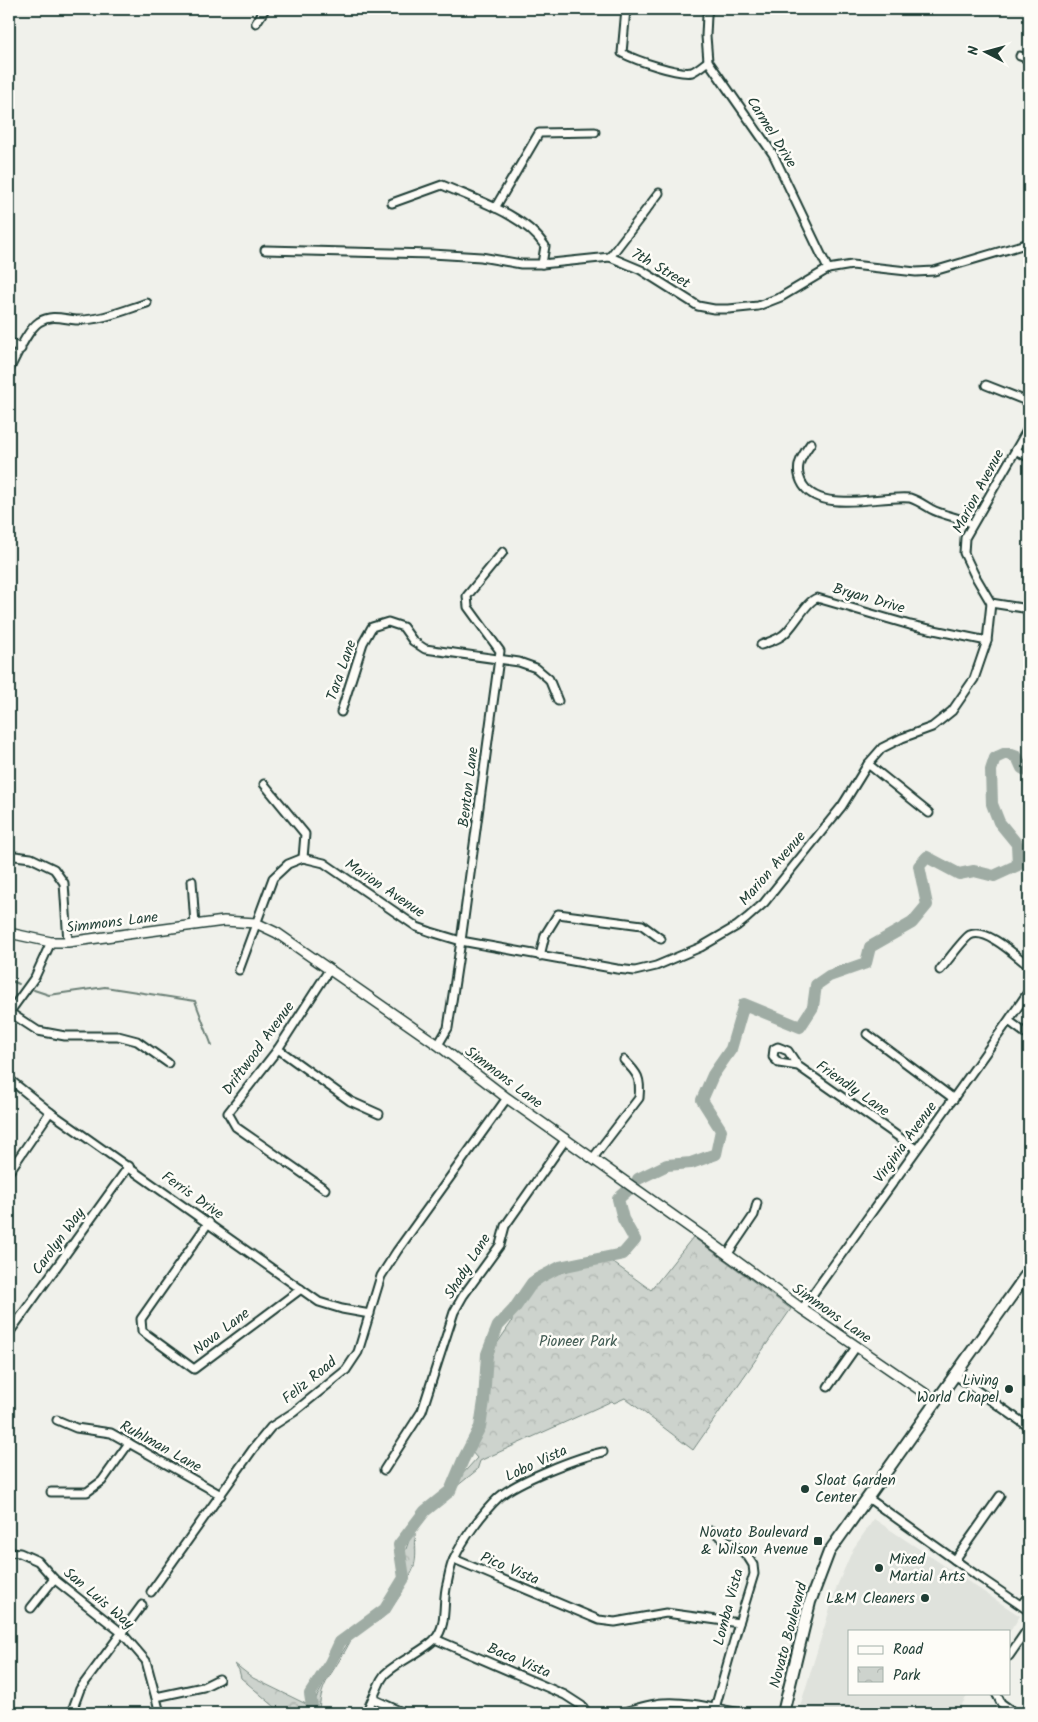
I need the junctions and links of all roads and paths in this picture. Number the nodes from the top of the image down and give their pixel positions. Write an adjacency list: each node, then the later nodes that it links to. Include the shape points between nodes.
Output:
1 (265, 9): 4 (street)
2 (626, 9): 7 (street, via 622,53 676,71 692,72)
3 (709, 9): 7 (street)
4 (256, 23)
5 (1020, 56): 6 (street)
6 (1029, 59)
7 (708, 60): 16 (street, Carmel Drive, via 773,154)
8 (595, 132): 11 (street, via 539,133)
9 (659, 193): 14 (street)
10 (392, 202): 11 (street, via 442,185)
11 (495, 208): 15 (street, via 527,226 540,238 545,246)
12 (1029, 243): 16 (street, 7th Street, via 934,272 852,265)
13 (265, 250): 15 (street, 7th Street, via 432,254)
14 (610, 257): 15 (street, 7th Street); 16 (street, 7th Street, via 641,270 698,306 714,309 758,306 781,297)
15 (542, 264)
16 (828, 269)
17 (147, 303): 19 (street, via 95,319 56,316 39,322 27,334)
18 (9, 342): 19 (street)
19 (21, 349): 20 (street)
20 (9, 370)
21 (986, 385): 22 (street)
22 (1029, 402)
23 (1029, 427): 25 (street, Marion Avenue)
24 (811, 443): 27 (street, via 797,469 804,487 811,494 834,501 910,498)
25 (1016, 450): 26 (street); 27 (street, Marion Avenue)
26 (1029, 458)
27 (972, 524): 29 (street, Marion Avenue, via 965,538 964,553)
28 (503, 552): 33 (street, Benton Lane, via 467,596 468,607 500,651)
29 (991, 603): 30 (street); 31 (street, Marion Avenue)
30 (1029, 609)
31 (987, 641): 32 (street, Bryan Drive, via 910,625 817,598 810,601 782,636); 36 (street, Marion Avenue, via 974,679 952,711 932,727 882,748)
32 (761, 645)
33 (498, 660): 34 (street, via 536,668 549,679); 35 (street, Tara Lane, via 426,649 413,641 403,627 388,622 372,627 363,643); 46 (street, Benton Lane)
34 (558, 701)
35 (341, 712)
36 (868, 764): 38 (street); 49 (street, Marion Avenue, via 842,806 764,903 720,936 656,966 635,971)
37 (264, 784): 40 (street, via 305,834)
38 (929, 813)
39 (15, 856): 48 (street, via 31,858 54,869 64,883)
40 (303, 858): 42 (street, via 288,864 272,878); 46 (street, Marion Avenue, via 324,863 417,927)
41 (192, 882): 43 (street)
42 (256, 923): 43 (street, Simmons Lane, via 224,921); 51 (street); 52 (street, Simmons Lane, via 277,933)
43 (196, 925): 48 (street, Simmons Lane)
44 (9, 933): 47 (street, Simmons Lane)
45 (661, 939): 49 (street, via 642,926 558,914 546,935)
46 (462, 941): 49 (street, Marion Avenue); 59 (street, Benton Lane, via 448,1028)
47 (51, 942): 48 (street, Simmons Lane); 55 (street, via 35,977)
48 (68, 942)
49 (540, 956)
50 (1029, 966): 53 (street, via 980,933 969,935)
51 (239, 970)
52 (329, 970): 59 (street, Simmons Lane); 60 (street, Driftwood Avenue)
53 (940, 970)
54 (1029, 991): 56 (street, Virginia Avenue)
55 (9, 1013): 62 (street, via 38,1031 65,1036 118,1036 137,1041)
56 (1009, 1021): 58 (street); 66 (street, Virginia Avenue)
57 (867, 1034): 66 (street)
58 (1029, 1036)
59 (438, 1045): 65 (street, Simmons Lane)
60 (278, 1049): 68 (street, via 350,1101); 74 (street, Driftwood Avenue, via 228,1113 236,1127)
61 (624, 1060): 71 (street, via 638,1075 639,1098)
62 (168, 1063)
63 (798, 1066): 70 (street, Friendly Lane)
64 (9, 1079): 67 (street, Ferris Drive)
65 (507, 1098): 69 (street, Simmons Lane); 81 (street, Feliz Road, via 387,1268)
66 (954, 1099): 70 (street, Virginia Avenue)
67 (50, 1112): 72 (street, Ferris Drive); 73 (street)
68 (379, 1114)
69 (566, 1139): 71 (street, Simmons Lane); 91 (street, Shady Lane, via 505,1226 500,1245 454,1312 422,1411)
70 (916, 1149): 80 (street, Virginia Avenue)
71 (593, 1158): 77 (street, Simmons Lane)
72 (129, 1166): 76 (street, Ferris Drive); 82 (street, Carolyn Way)
73 (9, 1172)
74 (326, 1189)
75 (756, 1203): 77 (street, via 754,1215)
76 (209, 1222): 79 (street, Ferris Drive); 79 (street, Nova Lane, via 141,1319 142,1331 194,1369)
77 (727, 1255): 80 (street, Simmons Lane)
78 (1029, 1270): 84 (main road, Novato Boulevard)
79 (301, 1289): 81 (street, Ferris Drive, via 319,1302)
80 (802, 1309): 83 (street, Simmons Lane)
81 (370, 1314): 93 (street, Feliz Road, via 358,1352 346,1370 271,1427)
82 (9, 1333)
83 (856, 1347): 85 (street); 86 (street, Simmons Lane)
84 (955, 1374): 86 (main road, Novato Boulevard); 88 (street)
85 (828, 1387)
86 (936, 1401): 95 (main road, Novato Boulevard)
87 (56, 1420): 89 (street, Ruhlman Lane, via 76,1428 111,1433)
88 (1029, 1427)
89 (129, 1443): 92 (street, via 102,1481 87,1492); 93 (street, Ruhlman Lane)
90 (602, 1452): 98 (street, Lobo Vista, via 544,1473 500,1497)
91 (384, 1470)
92 (51, 1492)
93 (221, 1495): 101 (street, Feliz Road)
94 (1000, 1496): 99 (street)
95 (868, 1498): 99 (street); 124 (main road, Novato Boulevard, via 829,1552 814,1591)
96 (712, 1531): 107 (street, Lomba Vista, via 741,1550 753,1565 754,1574)
97 (9, 1552): 100 (street, San Luis Way, via 38,1561)
98 (454, 1559): 107 (street, Pico Vista, via 599,1620 615,1622 666,1613); 110 (street, via 441,1628)
99 (954, 1560): 104 (street)
100 (54, 1579): 105 (street); 109 (street, San Luis Way)
101 (151, 1592)
102 (1029, 1595): 104 (street)
103 (142, 1605): 109 (street)
104 (1022, 1605): 106 (street)
105 (31, 1608)
106 (1029, 1611)
107 (738, 1623): 116 (street, Lomba Vista)
108 (1029, 1627): 111 (street)
109 (122, 1633): 114 (street, San Luis Way, via 146,1661); 117 (street, via 80,1689)
110 (435, 1639): 115 (street, via 385,1674); 121 (street, Baca Vista, via 565,1695)
111 (1010, 1655)
112 (219, 1679): 114 (street, via 203,1687)
113 (996, 1694): 125 (street, via 1001,1703)
114 (156, 1697): 118 (street, San Luis Way)
115 (372, 1699): 119 (street); 120 (street)
116 (715, 1708): 122 (street, via 664,1703); 123 (street)
117 (73, 1713)
118 (160, 1713)
119 (366, 1713)
120 (404, 1713)
121 (587, 1713)
122 (621, 1713)
123 (742, 1713)
124 (783, 1713)
125 (1015, 1713)

